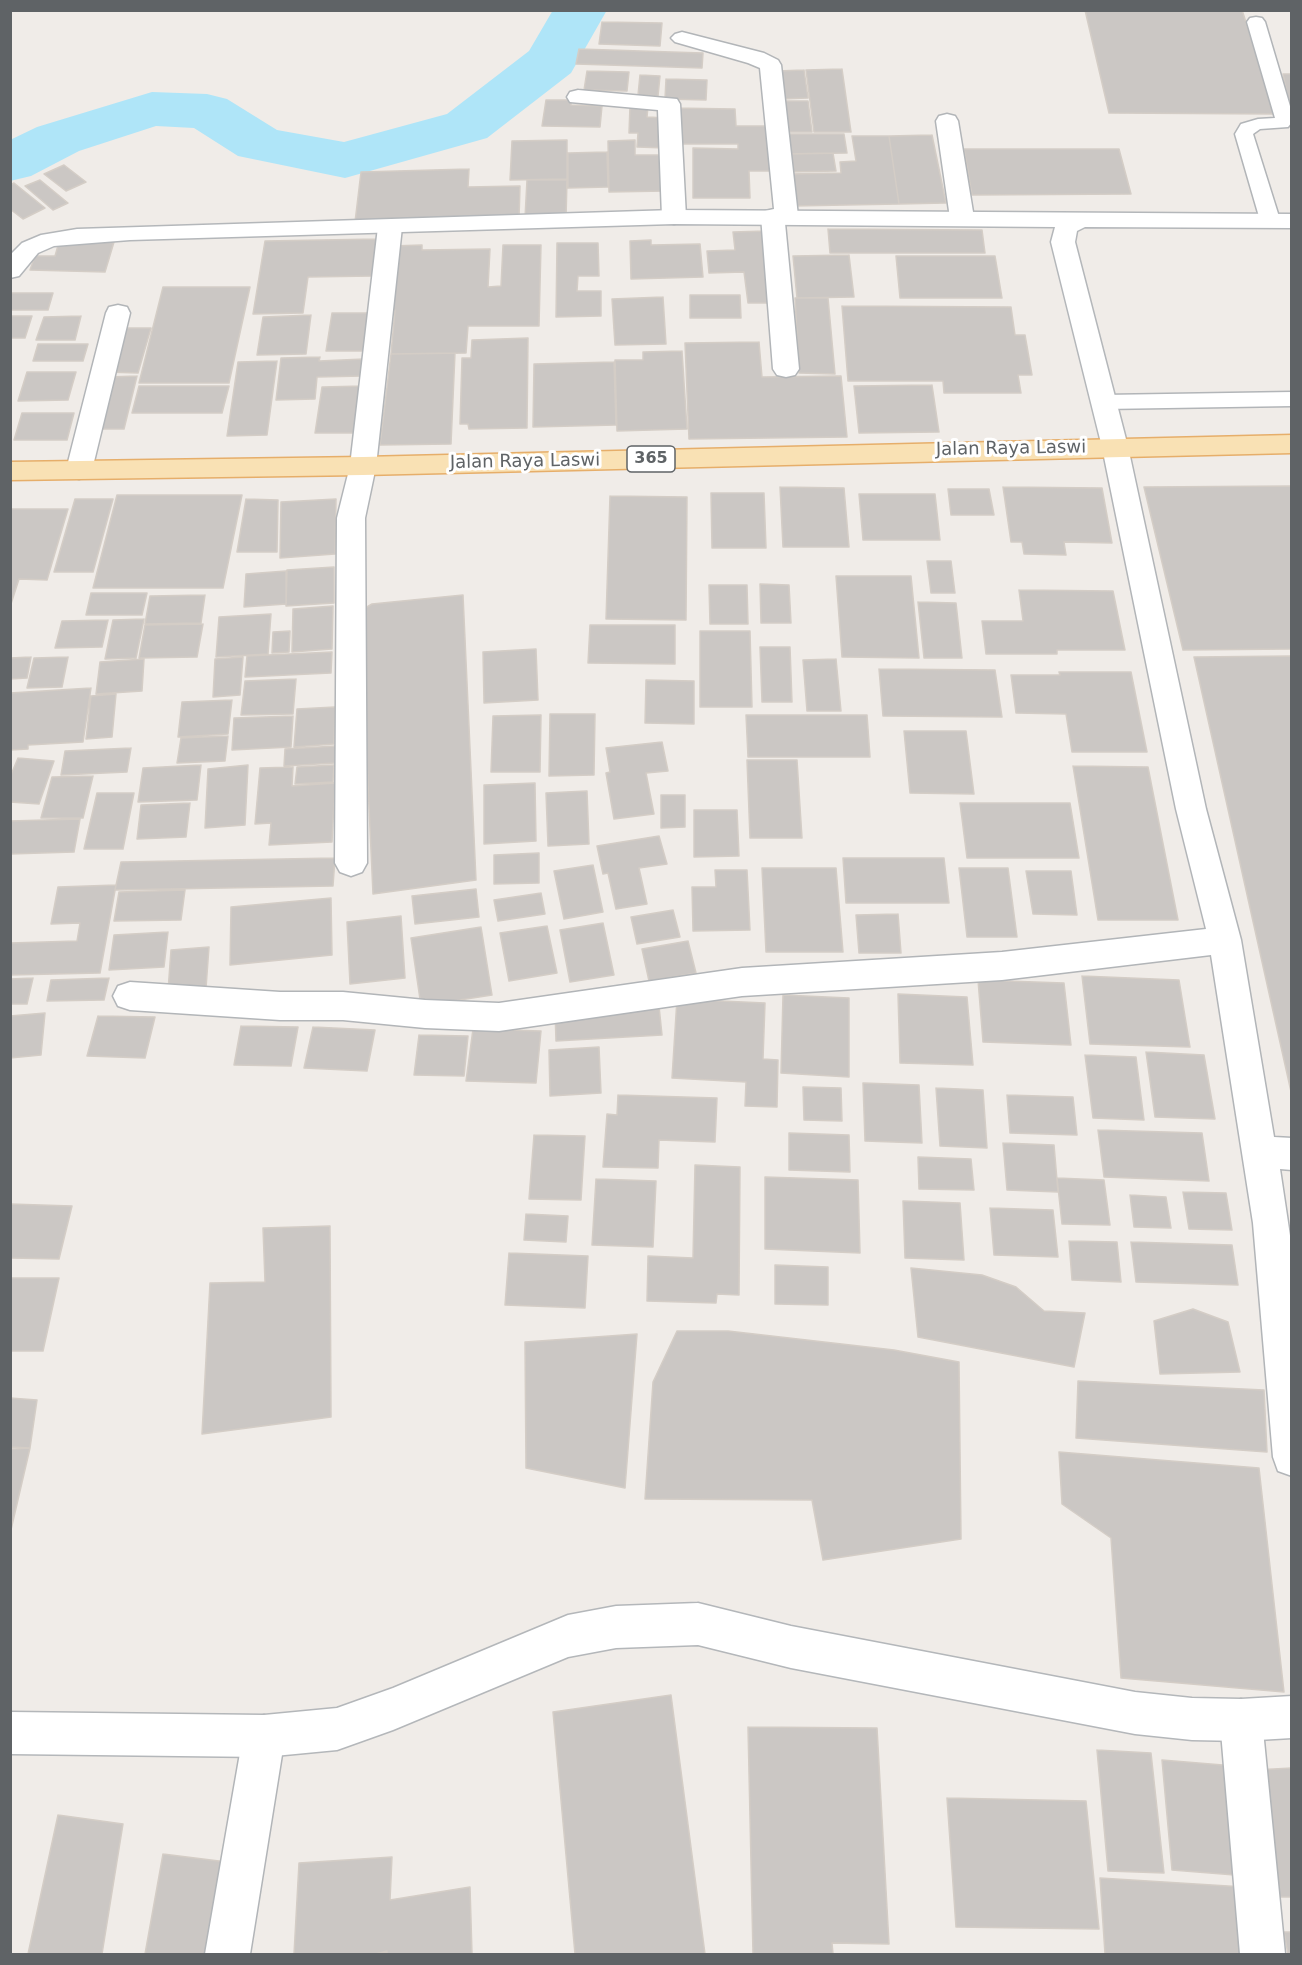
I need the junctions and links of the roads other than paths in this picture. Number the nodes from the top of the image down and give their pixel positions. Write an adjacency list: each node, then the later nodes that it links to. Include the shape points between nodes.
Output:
1 (1256, 22): 9 (lane, via 1284,118 1282,123 1247,128 1244,134)
2 (682, 38): 5 (street, via 770,65 775,98)
3 (578, 97): 6 (street, via 669,104)
4 (947, 121): 7 (street)
5 (779, 216): 6 (street); 7 (street); 13 (street)
6 (674, 217): 10 (street)
7 (962, 218): 8 (street)
8 (1082, 219): 9 (street); 15 (street, via 1066,228 1063,242)
9 (1281, 220)
10 (390, 227): 11 (street, via 77,236 49,240 30,248); 18 (street)
11 (10, 271)
12 (118, 313): 19 (street)
13 (786, 369)
14 (1292, 399): 15 (lane)
15 (1104, 402): 17 (street)
16 (1292, 444): 17 (main road, Jalan Raya Laswi / 365)
17 (1115, 447): 18 (main road, Jalan Raya Laswi / 365); 22 (street, via 1191,809)
18 (363, 466): 19 (main road, Jalan Raya Laswi / 365); 21 (street, via 351,518)
19 (79, 470): 20 (main road, Jalan Raya Laswi / 365)
20 (10, 471)
21 (351, 863)
22 (1225, 940): 23 (street, via 1002,966 742,982 499,1017); 24 (street)
23 (130, 996)
24 (1276, 1153): 25 (street, via 1271,1223)
25 (1292, 1456)
26 (1292, 1717): 27 (street)
27 (1241, 1720): 29 (street, via 1135,1713 791,1647 698,1624 616,1627 568,1636 337,1729); 31 (street)
28 (10, 1732): 29 (street)
29 (264, 1736): 30 (street)
30 (227, 1954)
31 (1263, 1954)

